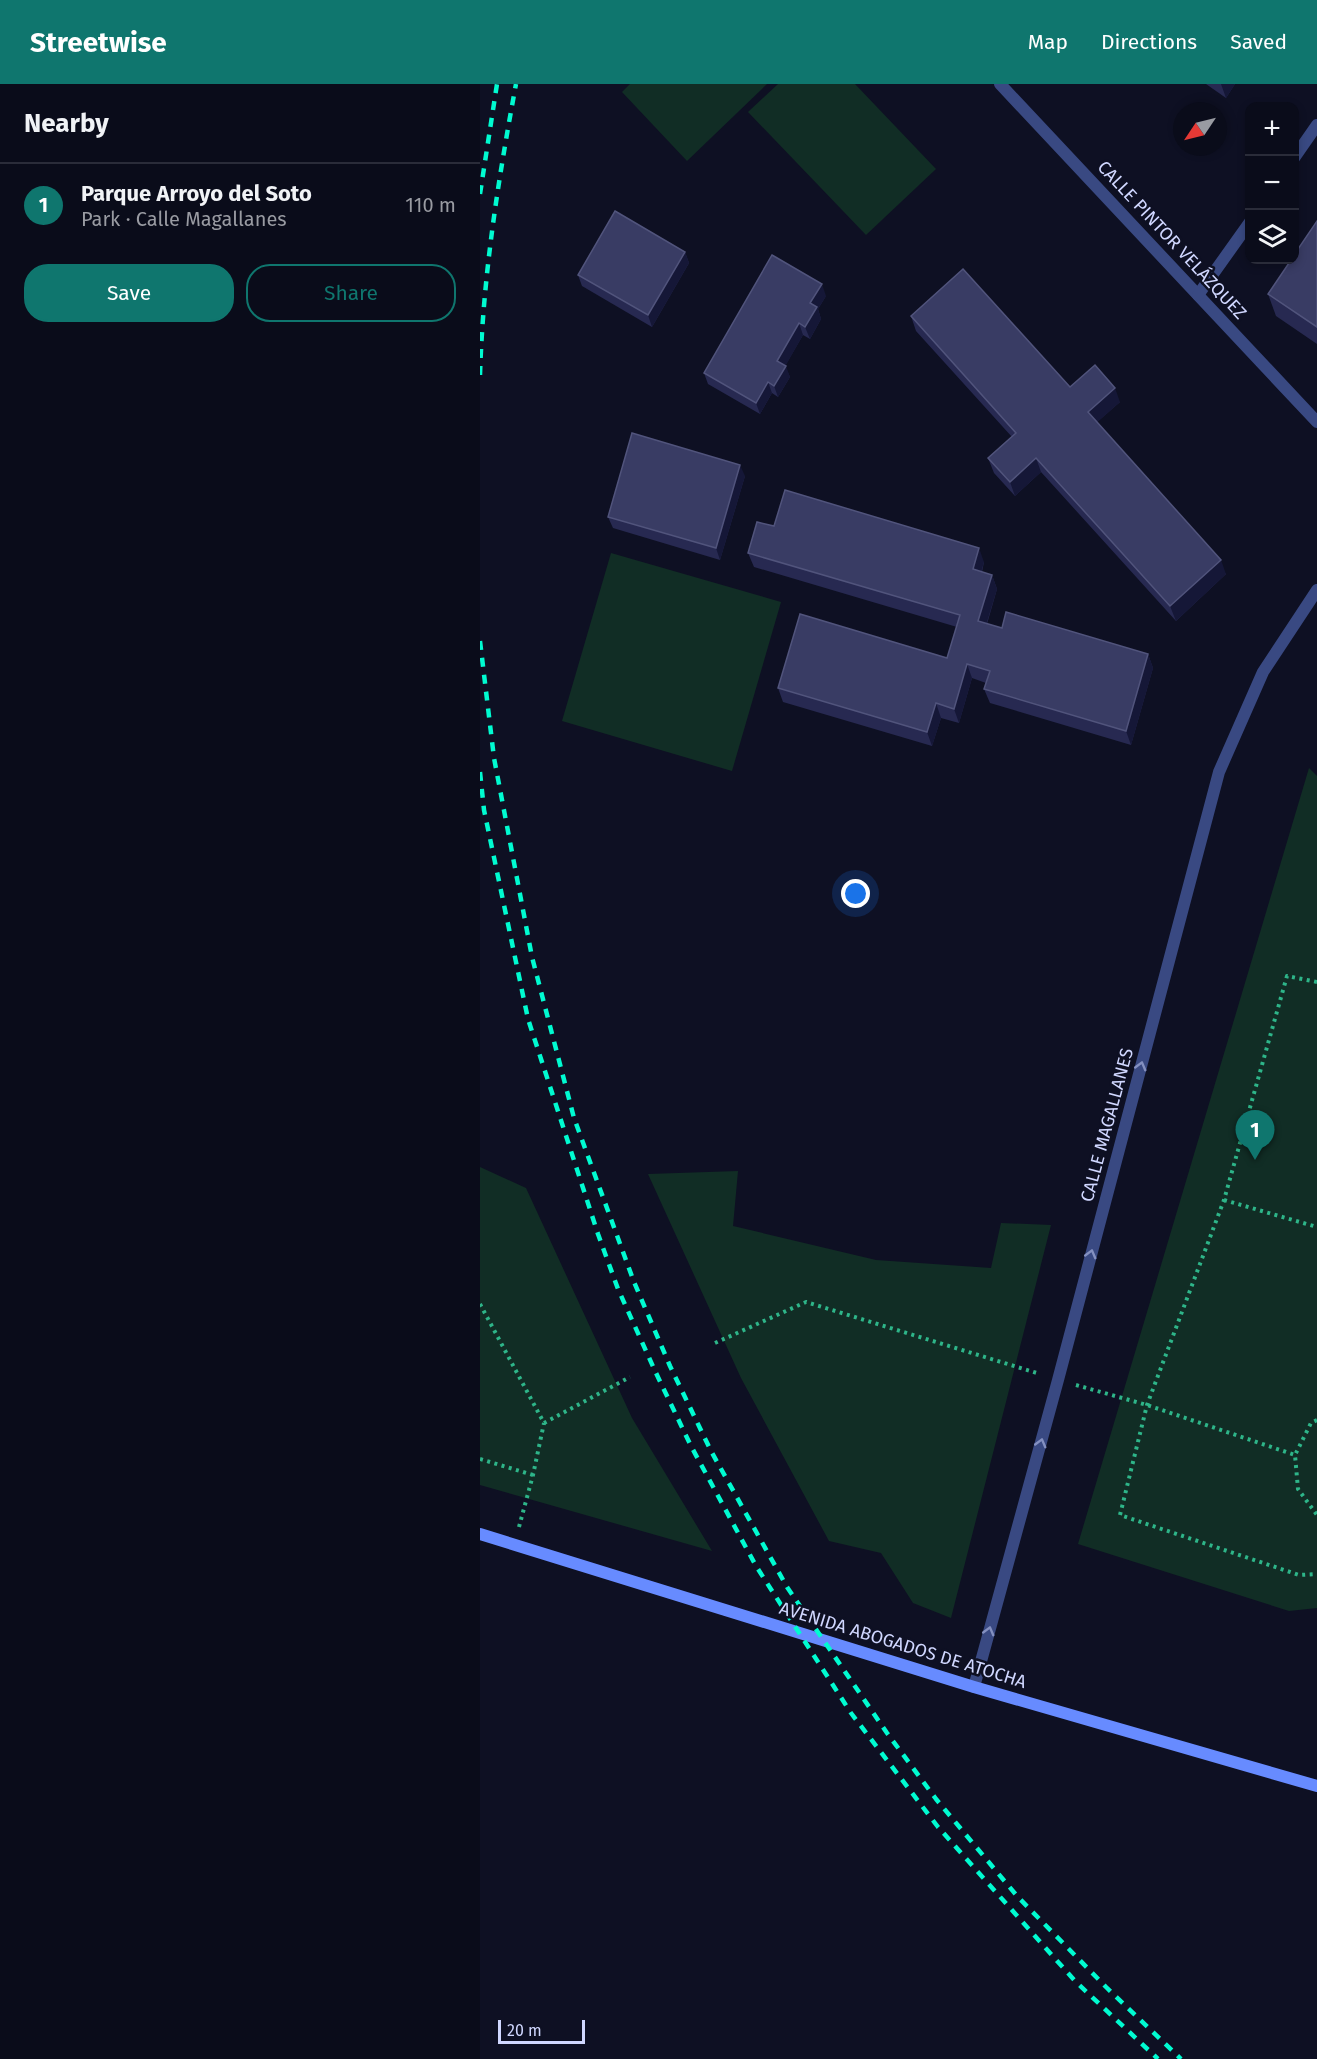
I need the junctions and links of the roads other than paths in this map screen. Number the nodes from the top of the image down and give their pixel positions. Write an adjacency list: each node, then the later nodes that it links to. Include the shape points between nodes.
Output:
1 (1000, 84): 5 (street, CALLE PINTOR VELÁZQUEZ)
2 (1317, 126): 3 (street)
3 (1295, 156)
4 (1245, 229): 5 (street)
5 (1198, 295): 6 (street, CALLE PINTOR VELÁZQUEZ)
6 (1317, 422)
7 (1317, 590): 9 (street, CALLE MAGALLANES, one-way to 7, via 1219,772 1263,672)
8 (480, 1534): 9 (street, AVENIDA ABOGADOS DE ATOCHA)
9 (974, 1687): 10 (street, AVENIDA ABOGADOS DE ATOCHA)
10 (1317, 1786)

